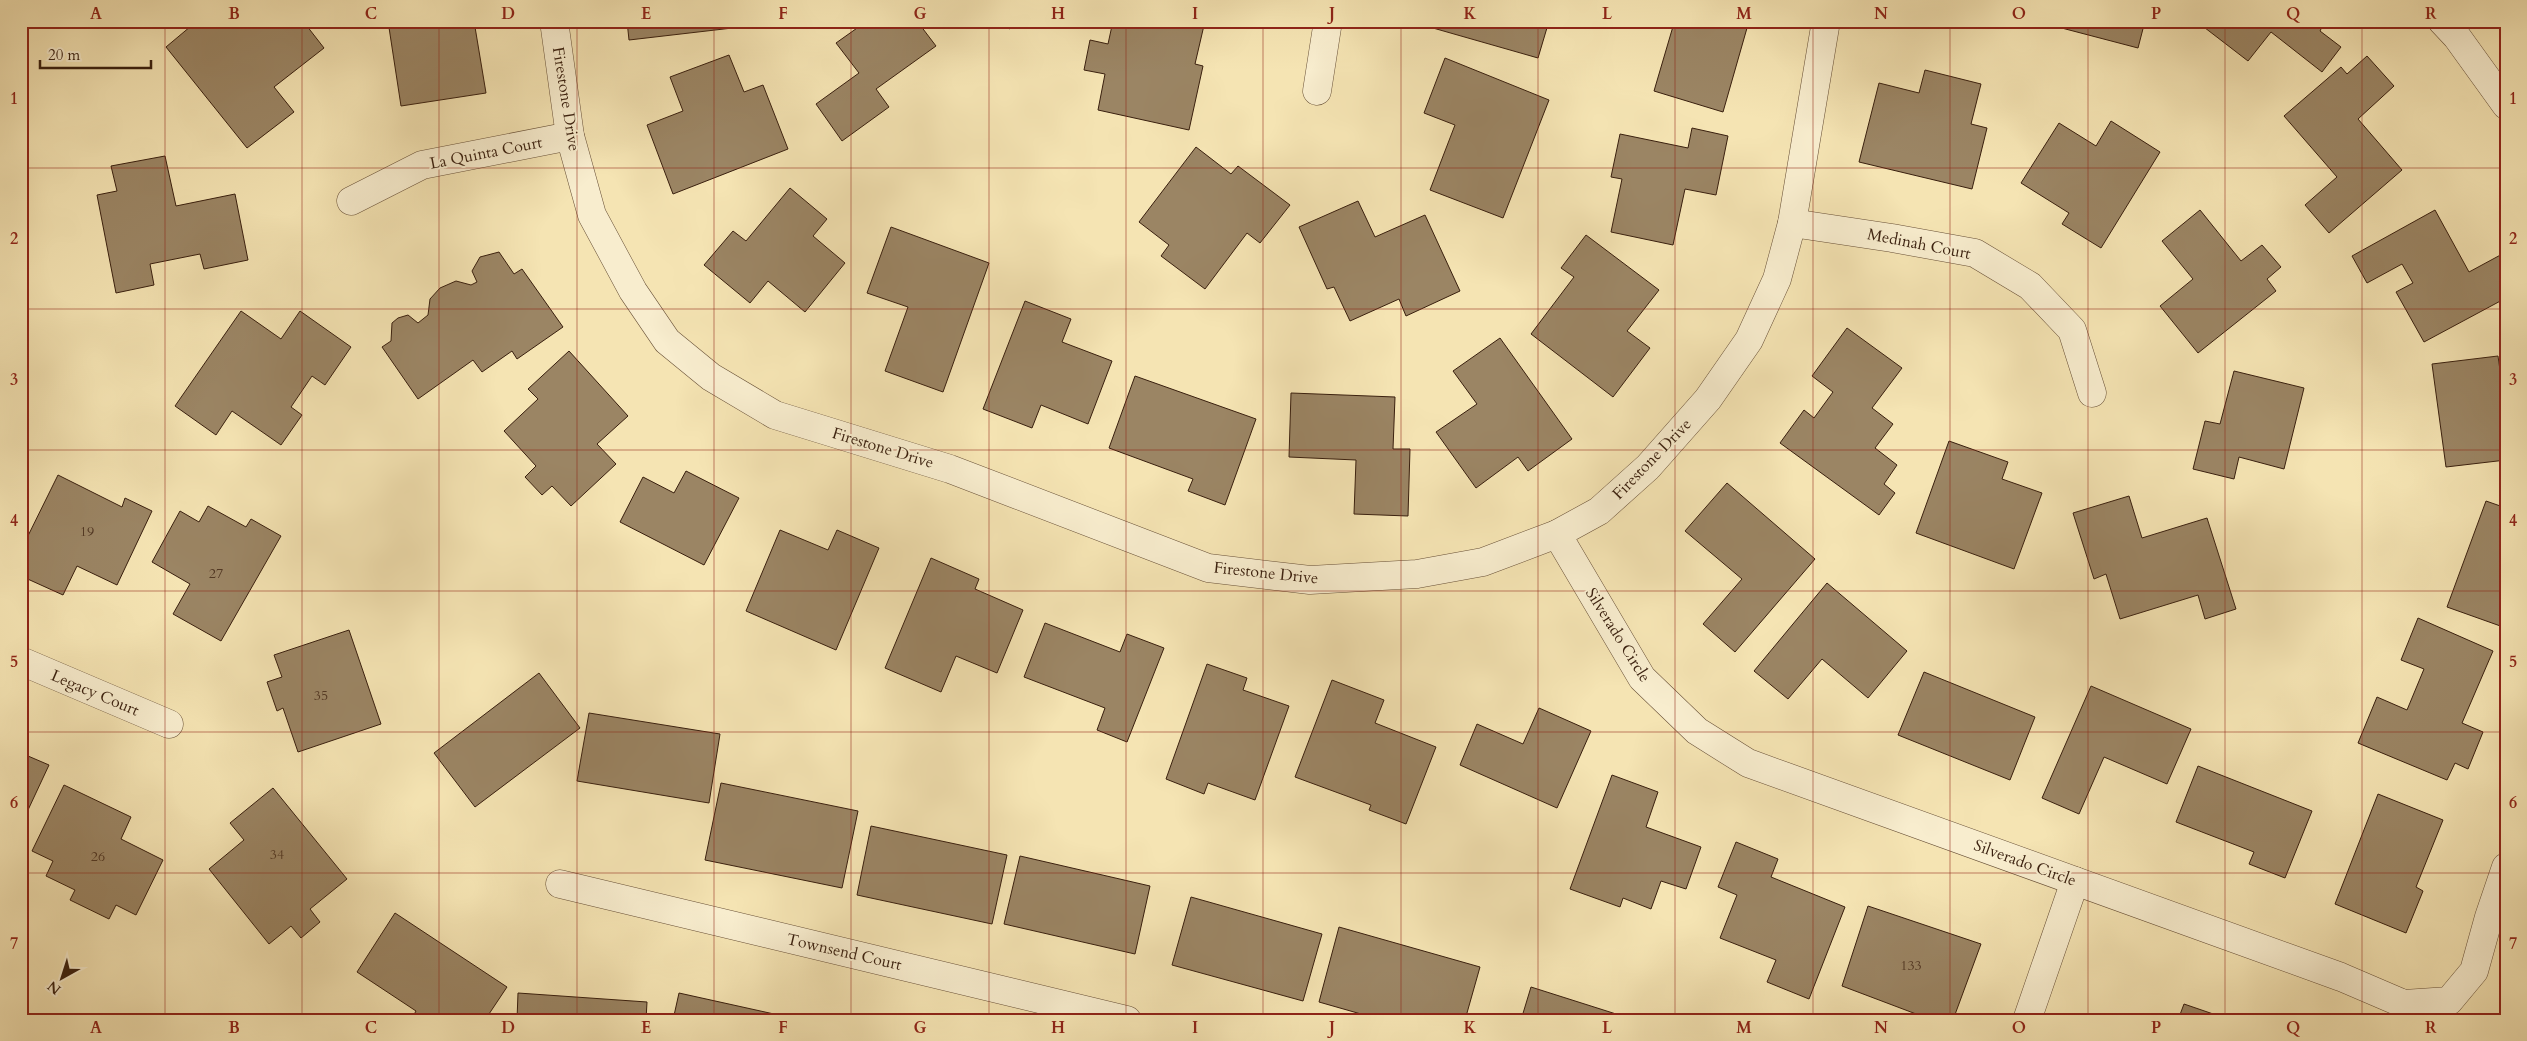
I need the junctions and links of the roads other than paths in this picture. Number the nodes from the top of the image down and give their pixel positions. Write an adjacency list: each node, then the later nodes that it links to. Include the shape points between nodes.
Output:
1 (554, 21): 7 (street, Firestone Drive)
2 (1328, 21): 5 (street)
3 (1826, 21): 9 (street, Firestone Drive)
4 (2442, 21): 6 (street)
5 (1317, 91)
6 (2506, 105)
7 (570, 136): 8 (street, La Quinta Court, via 422,165); 11 (street, Firestone Drive, via 592,215 633,291 667,341 711,378 775,415 950,469 1208,568 1310,580 1417,574 1483,562)
8 (351, 201)
9 (1792, 223): 10 (street, Medinah Court, via 1975,253 2030,286 2072,330); 11 (street, Firestone Drive, via 1777,279 1749,340 1708,399 1648,467 1600,511)
10 (2092, 393)
11 (1557, 534): 15 (street, Silverado Circle, via 1642,678 1697,731 1748,763)
12 (21, 662): 13 (street, Legacy Court)
13 (169, 724)
14 (2506, 867): 15 (street, Silverado Circle, via 2474,971 2449,1001 2404,1004 2342,977)
15 (2075, 881): 18 (street)
16 (560, 884): 17 (street, Townsend Court)
17 (1128, 1020)
18 (2026, 1020)

